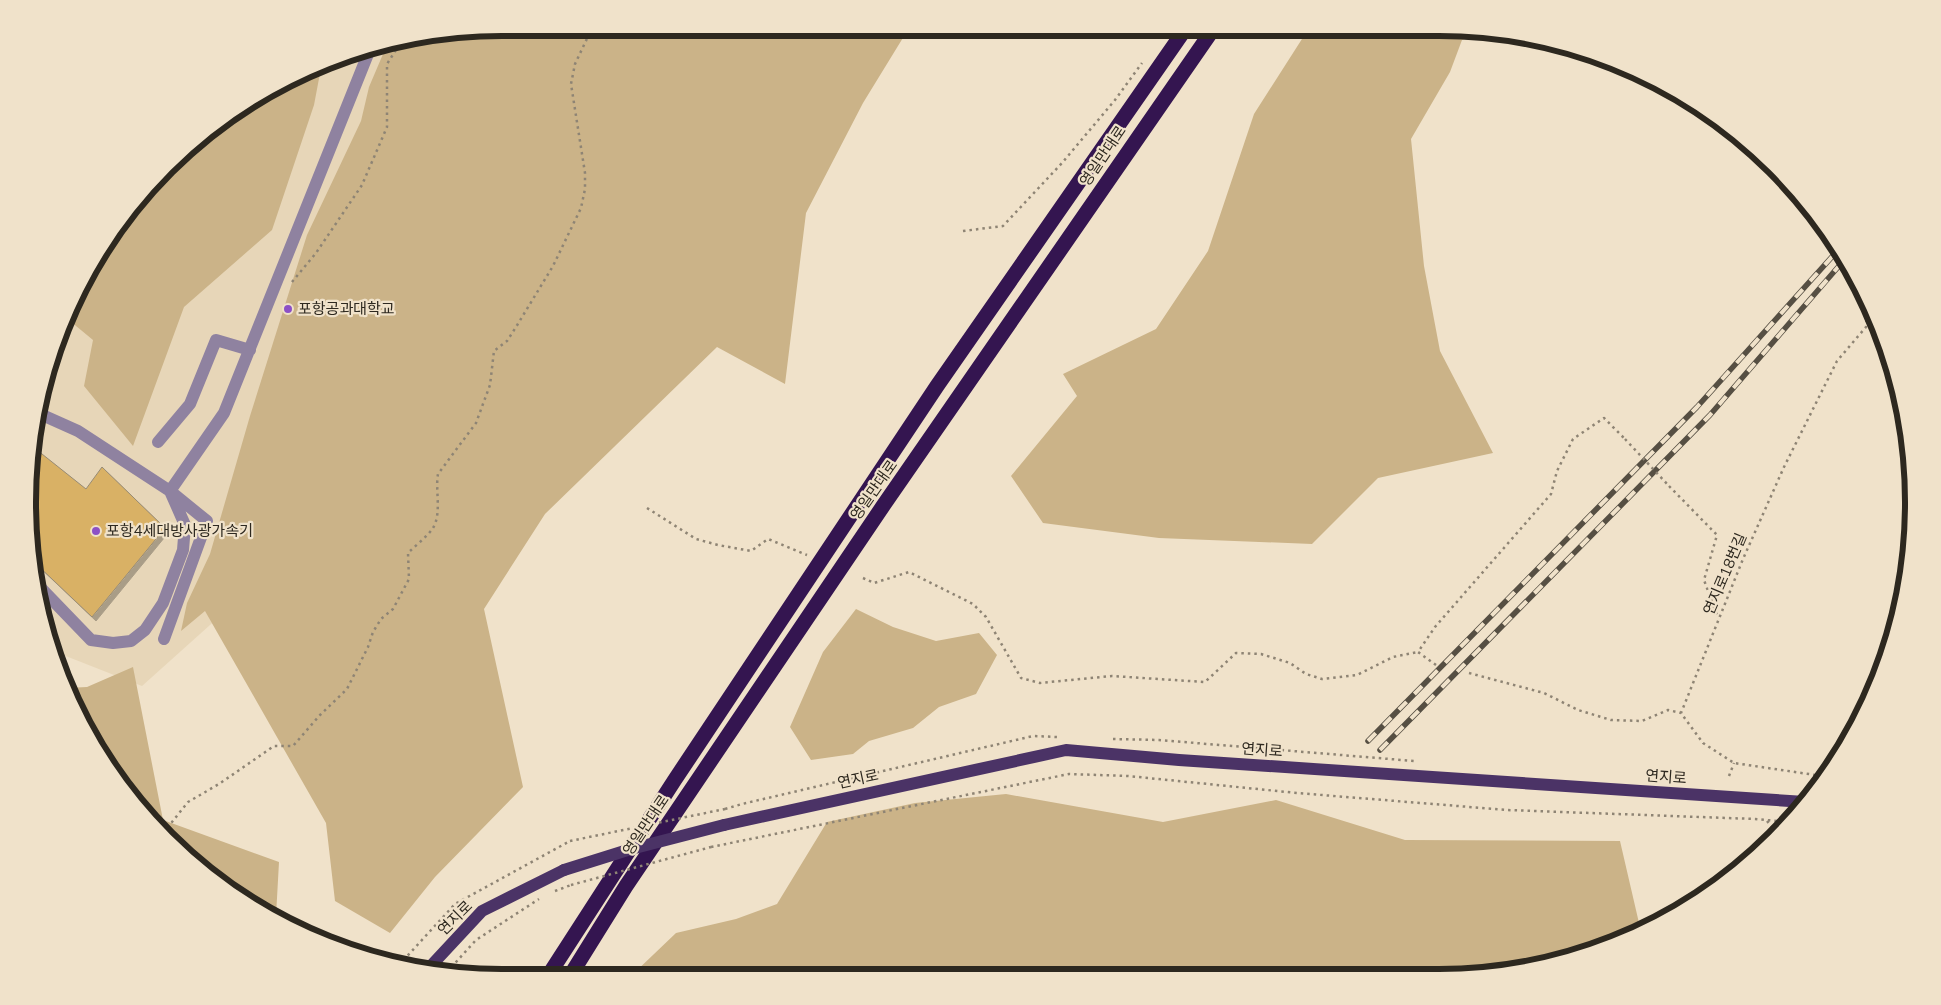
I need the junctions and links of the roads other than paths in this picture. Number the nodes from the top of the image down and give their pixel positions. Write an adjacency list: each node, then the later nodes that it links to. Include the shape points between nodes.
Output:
1 (1180, 36): 12 (highway, 영일만대로, via 937,386)
2 (1208, 36): 13 (highway, 영일만대로, via 883,506 626,886)
3 (367, 57): 4 (lane)
4 (250, 350): 6 (lane, via 216,340 190,404); 7 (lane, via 224,413)
5 (44, 416): 7 (lane, via 78,432)
6 (158, 442)
7 (170, 491): 8 (lane, via 185,524 183,550 163,603 145,630 131,641 91,640); 9 (lane, via 207,521)
8 (45, 592)
9 (164, 639)
10 (1796, 801): 11 (main road, 연지로, bridge, via 1066,750 724,825 564,870 482,911)
11 (433, 964)
12 (553, 969)
13 (574, 969)

